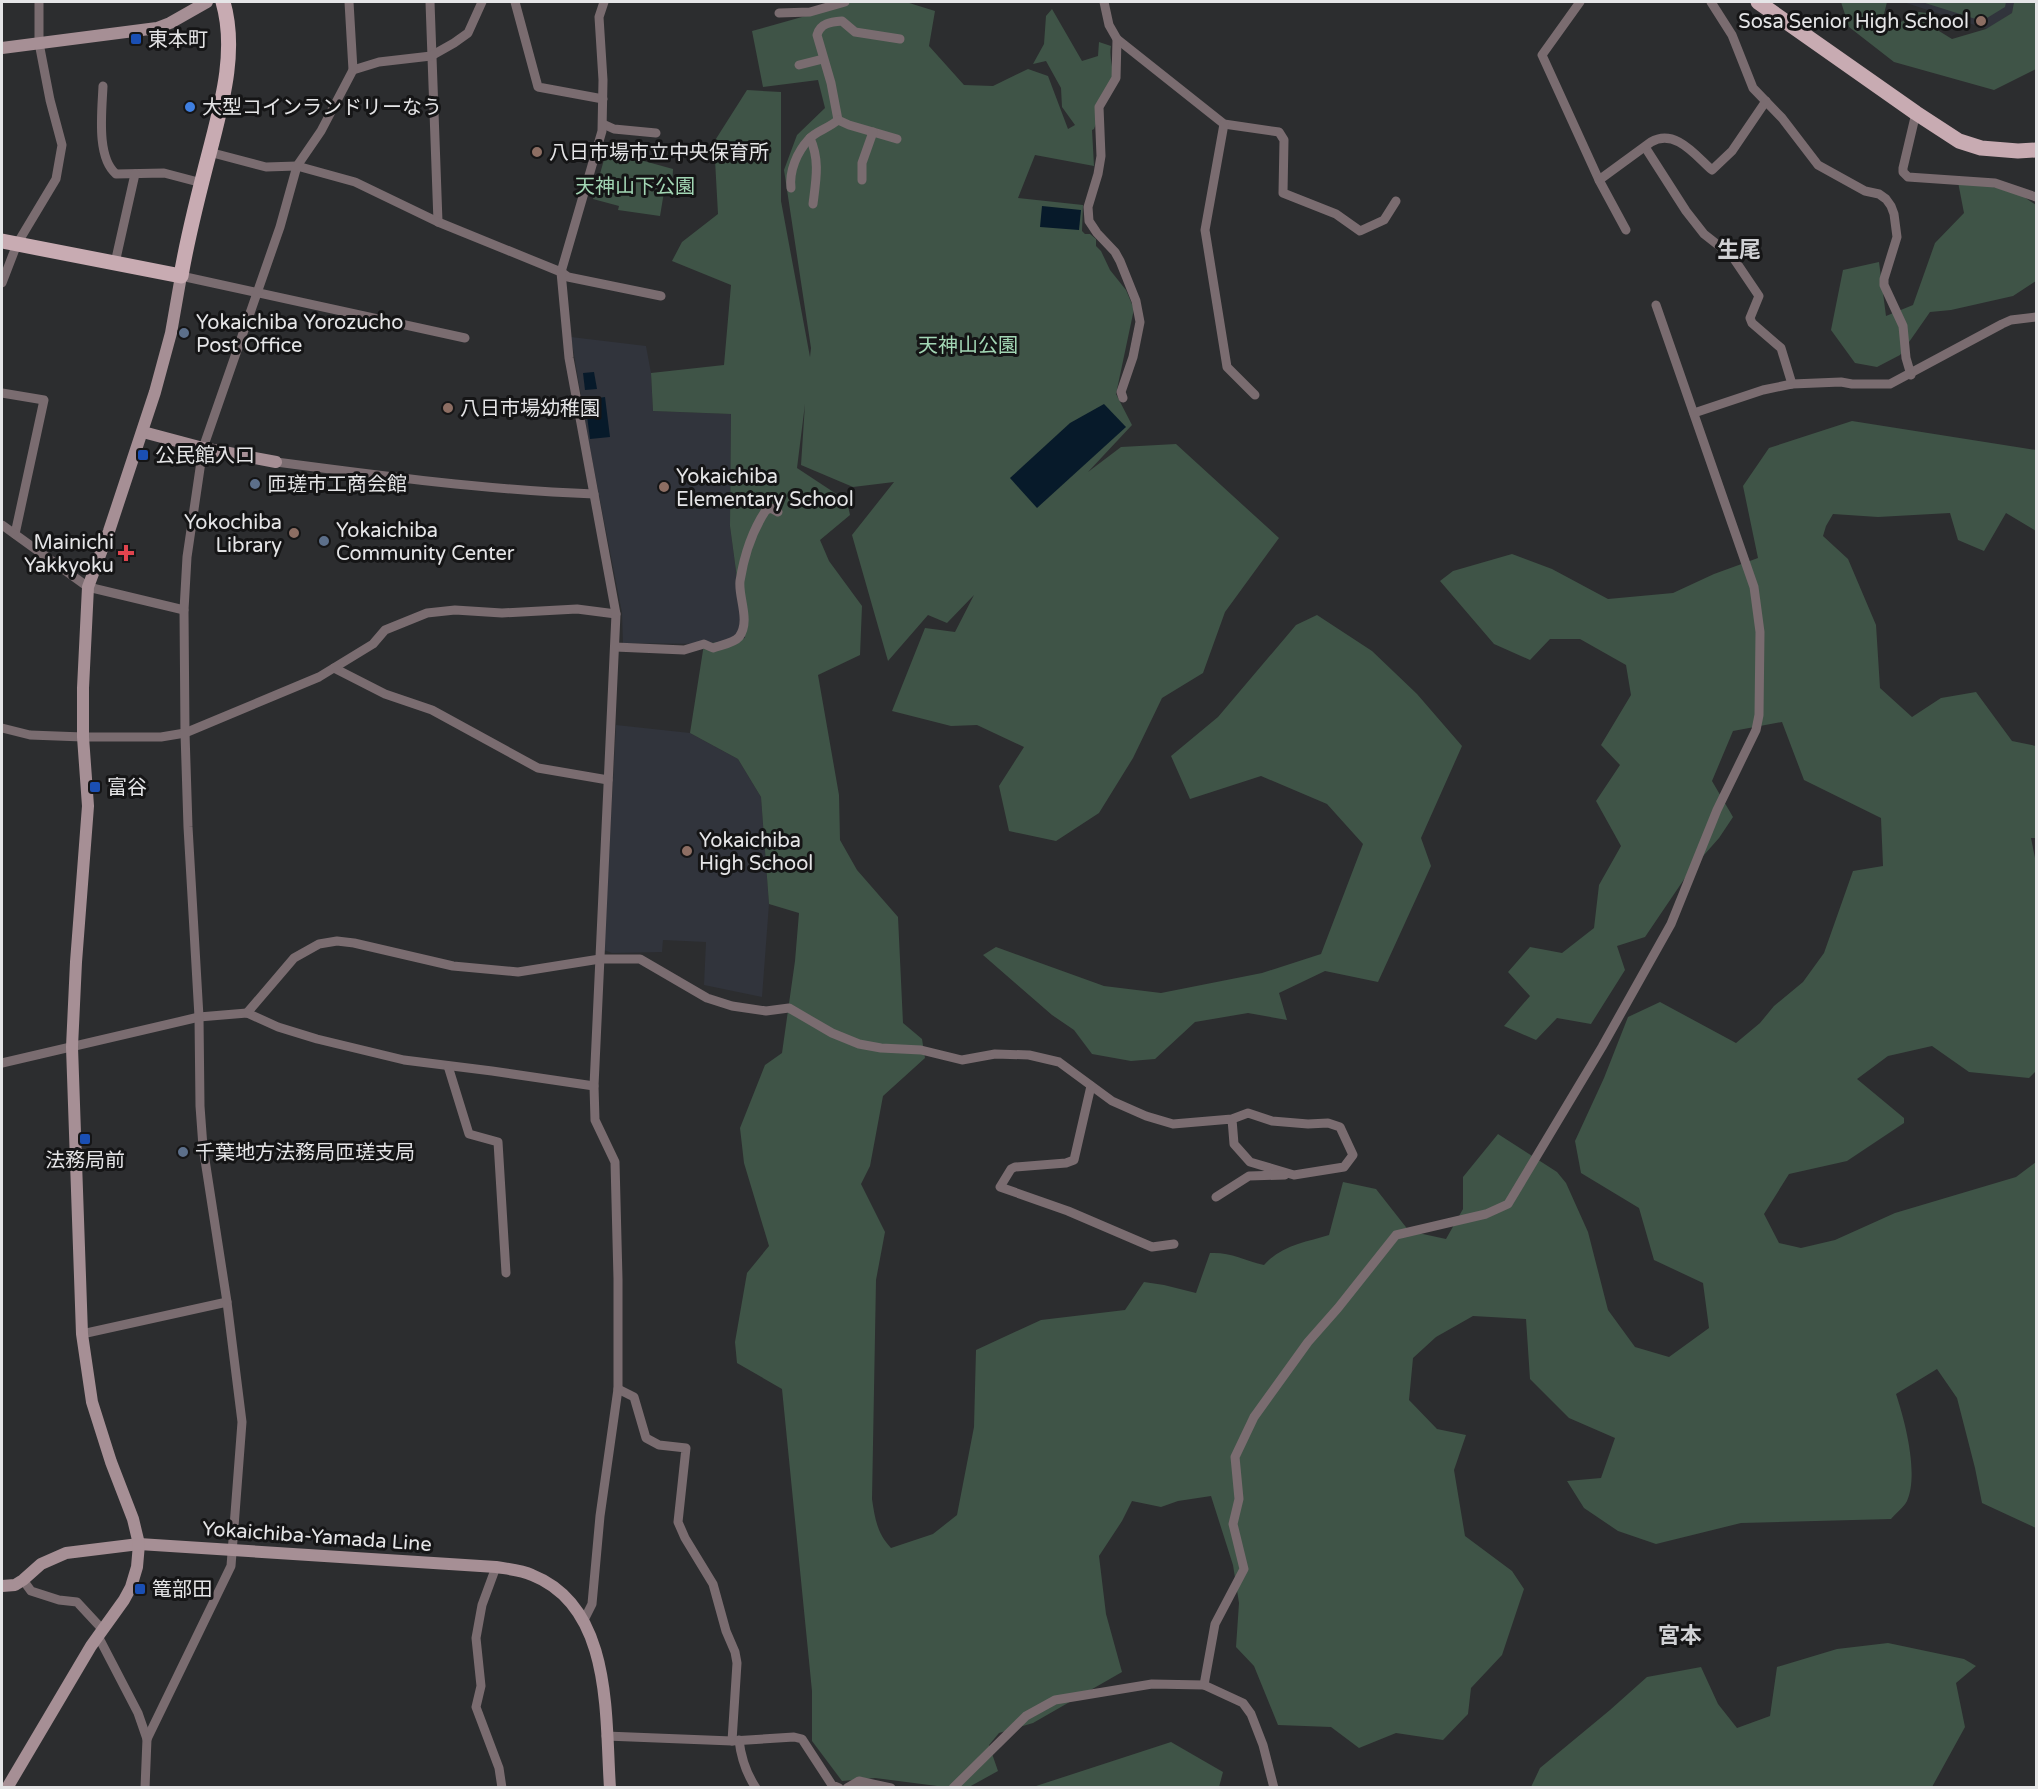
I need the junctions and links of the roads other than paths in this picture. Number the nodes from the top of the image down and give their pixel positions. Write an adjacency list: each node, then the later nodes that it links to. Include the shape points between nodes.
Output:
1 (39, 2): 18 (street)
2 (207, 2): 18 (street, via 157,28)
3 (223, 2): 37 (main road, via 228,60 223,101)
4 (349, 2): 23 (street)
5 (430, 2): 20 (street)
6 (482, 2): 20 (street, via 468,33)
7 (515, 2): 25 (street, via 538,87)
8 (604, 2): 25 (street, via 599,17)
9 (845, 2): 15 (street)
10 (1104, 2): 17 (street)
11 (1580, 2): 41 (street, via 1542,55)
12 (1711, 2): 26 (street, via 1735,42 1753,88)
13 (1758, 2): 27 (main road)
14 (779, 13): 15 (street)
15 (813, 22): 16 (street, via 842,21 855,32); 21 (street)
16 (900, 39)
17 (1117, 39): 30 (street); 63 (street, via 1116,78 1098,107 1101,156 1088,207 1089,221 1115,252 1136,301 1140,322 1120,392)
18 (39, 43): 19 (street); 49 (street, via 62,145 56,179)
19 (2, 48)
20 (431, 56): 23 (street, via 379,62); 47 (street)
21 (823, 59): 22 (street); 28 (street)
22 (800, 65)
23 (353, 70): 38 (street, via 321,131)
24 (103, 86): 39 (street, via 106,162 116,174)
25 (603, 99): 29 (street)
26 (1766, 101): 35 (street, via 1732,151 1712,170 1672,138 1657,138); 59 (street, via 1818,165 1865,192 1879,194 1891,206 1897,237 1884,285 1904,326)
27 (1916, 113): 36 (main road, via 1968,144); 44 (street, via 1903,168 1908,177 1995,183)
28 (838, 120): 31 (street); 33 (street)
29 (603, 124): 32 (street, via 614,129); 51 (street)
30 (1224, 124): 45 (street, via 1279,132 1284,140 1283,193 1336,214 1360,231 1384,220); 62 (street, via 1205,230 1227,367)
31 (873, 132): 34 (street); 40 (street, via 862,163)
32 (656, 133)
33 (810, 138): 43 (street, via 789,176); 46 (street, via 818,168)
34 (897, 139)
35 (1644, 147): 41 (street); 60 (street, via 1686,211 1704,234 1732,256 1759,296 1750,318 1781,348)
36 (2037, 150)
37 (209, 152): 38 (street, via 266,167); 42 (main road)
38 (297, 166): 47 (street, via 355,182); 54 (street)
39 (135, 174): 42 (street, via 164,173); 50 (street)
40 (862, 180)
41 (1599, 180): 48 (street)
42 (202, 183): 52 (main road)
43 (791, 188)
44 (2037, 197)
45 (1396, 201)
46 (813, 204)
47 (438, 222): 51 (street)
48 (1626, 230)
49 (9, 242): 50 (main road); 53 (street)
50 (115, 262): 52 (main road)
51 (561, 272): 55 (street, via 568,277); 68 (street, via 569,358)
52 (181, 276): 54 (street); 65 (street, via 167,352)
53 (2, 284)
54 (256, 293): 58 (street); 66 (street)
55 (661, 296)
56 (1656, 305): 64 (street)
57 (2037, 317): 59 (street, via 2002,324)
58 (465, 338)
59 (1911, 375): 60 (street, via 1890,384)
60 (1792, 384): 64 (street)
61 (2, 393): 71 (street, via 44,400)
62 (1255, 395)
63 (1123, 398)
64 (1694, 413): 104 (street, via 1754,587 1760,633 1759,715 1755,730 1717,810 1671,924 1508,1204 1486,1214 1396,1235 1308,1342 1254,1417 1235,1457 1239,1499 1233,1524 1244,1569 1215,1624)
65 (143, 432): 66 (street); 72 (street)
66 (203, 448): 67 (street); 73 (street)
67 (276, 462): 68 (street, via 489,488)
68 (594, 494): 74 (street)
69 (778, 512): 75 (street, via 766,510 752,534 740,583 744,615 738,639 713,648 704,644 684,650)
70 (2, 525): 71 (street)
71 (15, 534): 72 (street)
72 (87, 587): 73 (street); 79 (street)
73 (184, 610): 78 (street)
74 (616, 614): 75 (street); 76 (street, via 577,609 427,613 386,630 373,644)
75 (615, 647): 80 (street)
76 (334, 668): 78 (street); 80 (street, via 385,694 432,710 538,768)
77 (2, 728): 79 (street, via 30,735)
78 (185, 733): 79 (street, via 160,737); 83 (street)
79 (83, 737): 84 (street, via 88,806)
80 (609, 780): 81 (street)
81 (600, 959): 82 (street, via 518,972 453,966 337,941 319,944 294,958); 87 (street); 88 (street, via 640,959 707,998 766,1011 789,1008 859,1044 921,1050 962,1060 995,1054 1029,1056 1059,1062)
82 (247, 1013): 83 (street); 86 (street, via 317,1039)
83 (198, 1017): 84 (street); 94 (street, via 203,1147)
84 (72, 1047): 85 (street); 95 (street)
85 (2, 1063)
86 (448, 1066): 87 (street); 93 (street, via 469,1134 498,1142)
87 (594, 1086): 96 (street, via 595,1120 615,1162)
88 (1091, 1086): 89 (street, via 1112,1101 1173,1124); 92 (street, via 1074,1160 1011,1168 1000,1187 1152,1246)
89 (1232, 1119): 90 (street, via 1234,1144 1250,1162); 90 (street, via 1248,1113 1272,1122 1328,1123 1340,1127 1353,1155 1344,1167)
90 (1294, 1175): 91 (street, via 1249,1176)
91 (1216, 1197)
92 (1174, 1244)
93 (506, 1274)
94 (227, 1302): 95 (street); 98 (street, via 242,1422)
95 (82, 1334): 97 (street, via 92,1402 134,1519)
96 (618, 1389): 102 (street, via 592,1604); 107 (street, via 634,1397 646,1438 659,1445 686,1448 678,1522 713,1584 735,1652)
97 (139, 1544): 98 (street, Yokaichiba-Yamada Line); 100 (street, Yokaichiba-Yamada Line, via 66,1553 41,1564); 103 (street, via 132,1587)
98 (233, 1550): 99 (street, Yokaichiba-Yamada Line); 106 (street, via 231,1566)
99 (496, 1567): 102 (street, Yokaichiba-Yamada Line, via 521,1571 543,1581); 110 (street, via 482,1605 476,1638 481,1686 476,1707 499,1768)
100 (23, 1580): 101 (street); 103 (street, via 31,1591 77,1602)
101 (2, 1586)
102 (584, 1620): 105 (street, Yokaichiba-Yamada Line, via 602,1680)
103 (100, 1633): 106 (street); 108 (street)
104 (1204, 1685): 116 (street, via 1152,1684 1055,1700 1026,1716); 117 (street, via 1243,1703 1251,1714)
105 (606, 1736): 107 (street); 111 (street, Yokaichiba-Yamada Line)
106 (147, 1739): 109 (street)
107 (735, 1741): 112 (street); 113 (street, via 802,1739 832,1785)
108 (7, 1788)
109 (144, 1788)
110 (502, 1788)
111 (610, 1788)
112 (756, 1788)
113 (839, 1788)
114 (847, 1788): 115 (street, via 859,1781)
115 (891, 1788)
116 (953, 1788)
117 (1274, 1788)

